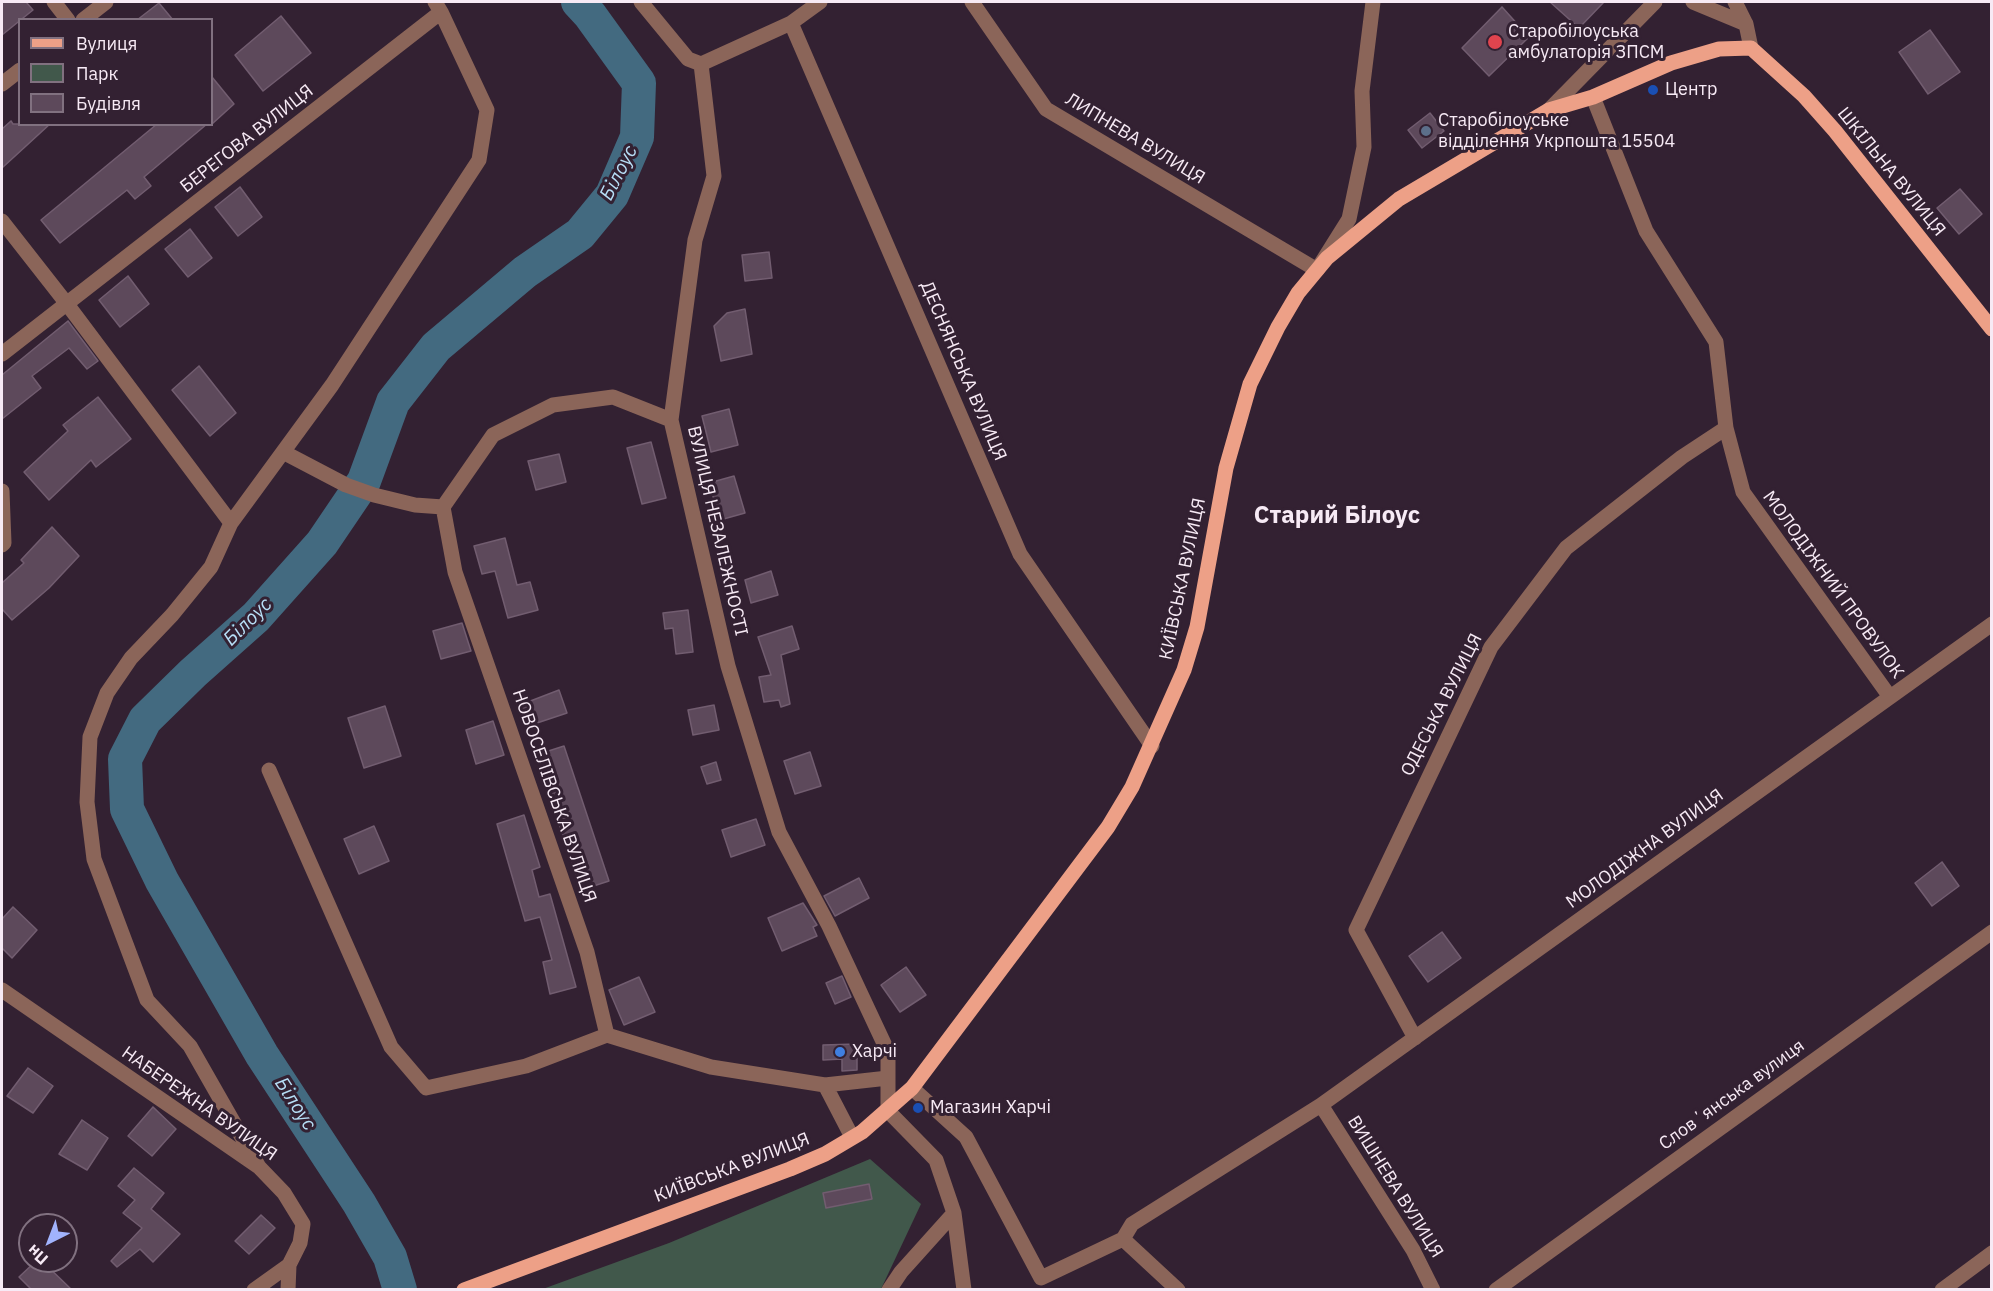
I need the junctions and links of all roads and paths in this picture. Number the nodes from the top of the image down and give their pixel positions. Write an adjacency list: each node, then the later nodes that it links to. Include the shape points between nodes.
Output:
1 (54, 2): 11 (street)
2 (106, 2): 12 (street)
3 (641, 2): 16 (street, via 688,58)
4 (820, 2): 13 (street)
5 (972, 2): 22 (street, ЛИПНЕВА ВУЛИЦЯ, via 1046,109)
6 (1373, 2): 22 (street, via 1362,91 1362,158 1349,219)
7 (1655, 2): 20 (street)
8 (1693, 2): 14 (street)
9 (1735, 2): 14 (street)
10 (438, 7): 23 (street, БЕРЕГОВА ВУЛИЦЯ); 28 (street, via 487,110 479,160 332,385)
11 (66, 18)
12 (86, 18)
13 (791, 23): 16 (street); 35 (street, ДЕСНЯНСЬКА ВУЛИЦЯ, via 1020,554)
14 (1746, 24): 15 (street)
15 (1751, 48): 19 (main road, КИЇВСЬКА ВУЛИЦЯ, via 1719,49 1671,63); 24 (main road, ШКІЛЬНА ВУЛИЦЯ, via 1804,96 1835,131)
16 (701, 64): 26 (street, ВУЛИЦЯ НЕЗАЛЕЖНОСТІ, via 714,176 695,240)
17 (18, 72): 18 (street)
18 (2, 84)
19 (1593, 97): 20 (main road, КИЇВСЬКА ВУЛИЦЯ); 27 (street, МОЛОДІЖНИЙ ПРОВУЛОК, via 1646,231 1716,342)
20 (1549, 110): 22 (main road, КИЇВСЬКА ВУЛИЦЯ, via 1399,199 1335,250)
21 (2, 221): 23 (street)
22 (1317, 270): 35 (main road, КИЇВСЬКА ВУЛИЦЯ, via 1278,327 1250,384 1226,468 1197,627 1184,670)
23 (67, 304): 25 (street, БЕРЕГОВА ВУЛИЦЯ); 31 (street)
24 (1992, 328)
25 (2, 354)
26 (671, 420): 30 (street, via 614,397 553,405 493,435); 41 (street, ВУЛИЦЯ НЕЗАЛЕЖНОСТІ, via 728,666 780,832 888,1052)
27 (1726, 428): 34 (street, МОЛОДІЖНИЙ ПРОВУЛОК, via 1743,492); 40 (street, ОДЕСЬКА ВУЛИЦЯ, via 1682,457 1566,548 1491,646 1356,930)
28 (283, 452): 30 (street, via 374,495); 31 (street)
29 (2, 491): 32 (street)
30 (443, 507): 39 (street, НОВОСЕЛІВСЬКА ВУЛИЦЯ, via 455,572 587,952)
31 (231, 523): 47 (street, via 211,567 131,658 107,693 90,737 87,802 94,859 147,1000 190,1046)
32 (2, 545)
33 (1992, 624): 34 (street, МОЛОДІЖНА ВУЛИЦЯ)
34 (1890, 697): 40 (street, МОЛОДІЖНА ВУЛИЦЯ)
35 (1152, 746): 43 (main road, КИЇВСЬКА ВУЛИЦЯ, via 1108,827)
36 (269, 770): 39 (street, via 391,1047 426,1088 526,1066)
37 (1992, 932): 59 (street, Словʼянська вулиця)
38 (2, 990): 47 (street, НАБЕРЕЖНА ВУЛИЦЯ)
39 (607, 1035): 42 (street, via 711,1067)
40 (1415, 1038): 44 (street, МОЛОДІЖНА ВУЛИЦЯ)
41 (888, 1078): 42 (street); 45 (street, ВУЛИЦЯ НЕЗАЛЕЖНОСТІ)
42 (825, 1085): 46 (street)
43 (912, 1088): 45 (main road, КИЇВСЬКА ВУЛИЦЯ); 49 (street, via 966,1137 1041,1278)
44 (1321, 1105): 49 (street, МОЛОДІЖНА ВУЛИЦЯ, via 1132,1224); 58 (street, ВИШНЕВА ВУЛИЦЯ, via 1413,1250)
45 (888, 1111): 46 (main road, КИЇВСЬКА ВУЛИЦЯ); 48 (street, via 936,1160)
46 (852, 1137): 54 (main road, КИЇВСЬКА ВУЛИЦЯ, via 790,1169)
47 (259, 1167): 51 (street, НАБЕРЕЖНА ВУЛИЦЯ, via 284,1193 303,1224 300,1243)
48 (954, 1213): 55 (street); 56 (street)
49 (1123, 1239): 57 (street)
50 (1992, 1253): 60 (street)
51 (289, 1265): 52 (street); 53 (street, НАБЕРЕЖНА ВУЛИЦЯ)
52 (254, 1290)
53 (288, 1290)
54 (464, 1290)
55 (889, 1290)
56 (964, 1290)
57 (1178, 1290)
58 (1433, 1290)
59 (1496, 1290)
60 (1942, 1290)

